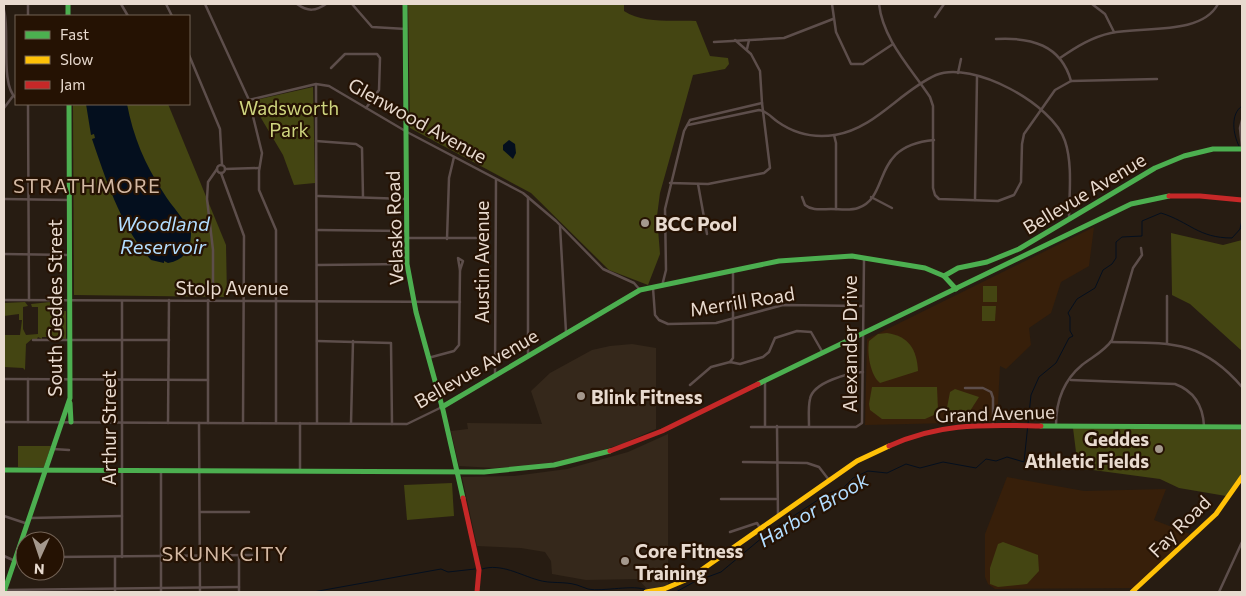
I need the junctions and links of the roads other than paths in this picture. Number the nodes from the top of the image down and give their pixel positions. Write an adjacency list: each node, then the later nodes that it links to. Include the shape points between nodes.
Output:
1 (121, 4): 13 (street)
2 (205, 4): 35 (street)
3 (297, 4): 4 (street, via 310,10)
4 (326, 4)
5 (352, 4): 16 (street, via 372,27)
6 (405, 4): 16 (street, Velasko Road)
7 (832, 4): 15 (street)
8 (879, 4): 22 (street, via 883,26)
9 (944, 4): 14 (street)
10 (1092, 4): 17 (street, via 1105,14)
11 (1218, 4): 17 (street, via 1208,16 1181,26)
12 (4, 10): 34 (street, via 6,82)
13 (127, 15)
14 (935, 17)
15 (833, 19): 20 (street, via 791,36); 22 (street, via 851,64 858,65)
16 (406, 29): 45 (street, Velasko Road)
17 (1114, 32): 26 (street, via 1088,41)
18 (996, 39): 26 (street, via 1017,38 1033,42)
19 (735, 40): 20 (street); 21 (street); 23 (street)
20 (749, 40): 23 (street)
21 (714, 42)
22 (893, 44): 33 (street)
23 (747, 49): 36 (street, via 760,70)
24 (190, 57): 51 (street, via 220,129)
25 (961, 58): 28 (street)
26 (1060, 58): 31 (street)
27 (331, 68): 40 (street, via 345,54 377,54 380,58 380,86)
28 (958, 73): 29 (street); 33 (street, via 942,73)
29 (977, 77): 41 (street, via 1004,86); 68 (street)
30 (1157, 79): 31 (street)
31 (1072, 81): 41 (street, via 1055,90)
32 (316, 84): 35 (street); 40 (street, Glenwood Avenue, via 329,86); 48 (street)
33 (922, 84): 46 (street, via 871,120); 47 (street, via 933,106)
34 (15, 96): 39 (street)
35 (249, 100): 52 (street, via 262,153)
36 (762, 103): 42 (street); 44 (street, via 690,120)
37 (28, 105): 66 (street)
38 (69, 105): 67 (street, South Geddes Street)
39 (4, 108)
40 (366, 108): 45 (street, Glenwood Avenue)
41 (1042, 108): 68 (street, via 1024,134 1021,182 1016,192 1004,200); 72 (street, via 1065,140)
42 (762, 110): 44 (street); 46 (street, via 794,131 814,136); 58 (street, via 770,164 766,172)
43 (1242, 120): 49 (street)
44 (688, 125): 57 (street)
45 (407, 132): 50 (street, Glenwood Avenue); 64 (street, Velasko Road)
46 (834, 135): 71 (street)
47 (934, 140): 63 (street, via 912,144 899,151); 68 (street, via 935,195 942,199)
48 (316, 141): 59 (street); 61 (street, via 356,144 362,148)
49 (1242, 148): 72 (street, Bellevue Avenue, via 1197,152 1163,164)
50 (454, 158): 56 (street, Glenwood Avenue); 78 (street, via 449,178)
51 (222, 165): 53 (street); 54 (street)
52 (259, 168): 54 (street); 103 (street, via 260,190 277,235)
53 (217, 169): 55 (street); 101 (street, via 208,182 207,199 213,250)
54 (225, 169): 55 (street)
55 (222, 173): 102 (street, via 243,228)
56 (496, 179): 60 (street, Glenwood Avenue); 124 (street, Austin Avenue)
57 (670, 183): 58 (street); 90 (street, via 664,217 666,270)
58 (698, 184): 76 (street)
59 (318, 196): 61 (street); 74 (street)
60 (528, 196): 73 (street, Glenwood Avenue); 120 (street)
61 (363, 197): 64 (street)
62 (802, 197): 71 (street, via 808,207)
63 (871, 197): 70 (street); 71 (street, via 857,208)
64 (407, 198): 75 (street, Velasko Road)
65 (4, 200): 66 (street)
66 (28, 200): 67 (street); 82 (street)
67 (69, 200): 83 (street, South Geddes Street)
68 (975, 200)
69 (1242, 200): 92 (street, via 1181,194 1141,201)
70 (892, 208)
71 (836, 209)
72 (1069, 220): 89 (street, Bellevue Avenue, via 1011,252 988,262 956,268)
73 (560, 225): 93 (street, Glenwood Avenue, via 608,273 634,283); 109 (street)
74 (317, 230): 75 (street); 86 (street)
75 (406, 231): 77 (street, Velasko Road)
76 (707, 234)
77 (406, 238): 78 (street); 85 (street, Velasko Road)
78 (447, 238): 79 (street)
79 (476, 238)
80 (1140, 248): 117 (street, via 1142,255 1132,268)
81 (4, 254): 82 (street)
82 (28, 254): 83 (street); 96 (street)
83 (69, 254): 97 (street, South Geddes Street)
84 (864, 257): 88 (street, Bellevue Avenue, via 806,258); 89 (street, Bellevue Avenue, via 925,268); 107 (street, Alexander Drive)
85 (407, 264): 86 (street); 105 (street, Velasko Road)
86 (317, 265): 104 (street)
87 (460, 270): 106 (street)
88 (733, 270): 90 (street, Bellevue Avenue); 108 (street)
89 (944, 276): 92 (street, Bellevue Avenue)
90 (662, 286): 91 (street, Bellevue Avenue)
91 (653, 288): 93 (street, Bellevue Avenue); 108 (street, Merrill Road, via 656,315 666,324 698,325)
92 (956, 289): 110 (street)
93 (640, 290): 109 (street, Bellevue Avenue)
94 (1167, 296): 118 (street)
95 (4, 300): 96 (street, Stolp Avenue)
96 (29, 300): 97 (street, Stolp Avenue)
97 (70, 300): 98 (street, Stolp Avenue); 112 (street, South Geddes Street)
98 (122, 300): 99 (street, Stolp Avenue); 113 (street, Arthur Street)
99 (169, 300): 100 (street, Stolp Avenue); 114 (street)
100 (208, 300): 101 (street, Stolp Avenue); 130 (street)
101 (213, 300): 102 (street, Stolp Avenue)
102 (244, 300): 103 (street, Stolp Avenue); 146 (street)
103 (277, 301): 104 (street, Stolp Avenue); 147 (street)
104 (317, 301): 105 (street, Stolp Avenue); 115 (street)
105 (414, 302): 106 (street, Stolp Avenue); 121 (street, Velasko Road)
106 (460, 302): 121 (street, via 458,347 452,352)
107 (863, 306): 108 (street, Merrill Road, via 783,305); 110 (street, Alexander Drive)
108 (733, 319): 122 (street, via 733,358)
109 (566, 332): 120 (street, Bellevue Avenue)
110 (863, 334): 119 (street); 123 (street, Alexander Drive)
111 (33, 340): 112 (street)
112 (70, 340): 113 (street); 127 (street, South Geddes Street)
113 (122, 340): 114 (street); 128 (street, Arthur Street)
114 (169, 340): 129 (street)
115 (318, 340): 116 (street); 149 (street)
116 (352, 341): 150 (street); 151 (street, via 391,342)
117 (1111, 342): 118 (street); 131 (street, via 1082,365)
118 (1167, 343): 134 (street, via 1202,353)
119 (823, 353): 122 (street, via 811,332 804,330 775,338 763,357 740,364); 132 (street)
120 (528, 356): 124 (street, Bellevue Avenue)
121 (428, 358): 137 (street, Velasko Road)
122 (730, 362): 133 (street, via 708,368)
123 (863, 372): 157 (street, via 842,376 816,389 809,399); 157 (street, Alexander Drive, via 861,425)
124 (495, 376): 137 (street, Bellevue Avenue)
125 (4, 379): 126 (street)
126 (28, 379): 127 (street); 139 (street)
127 (70, 380): 128 (street); 136 (street, South Geddes Street)
128 (122, 380): 129 (street); 142 (street, Arthur Street)
129 (168, 380): 130 (street); 143 (street)
130 (208, 380): 145 (street)
131 (1070, 380): 153 (street, via 1060,398); 158 (street, via 1175,384 1197,400)
132 (765, 382): 155 (street); 170 (street, via 644,439 594,458 542,469)
133 (690, 385)
134 (1242, 387)
135 (966, 388): 152 (street, via 983,388 991,392 994,398)
136 (70, 398): 140 (street, South Geddes Street); 141 (street)
137 (442, 407): 151 (street, Bellevue Avenue, via 411,422); 170 (street, Velasko Road)
138 (4, 422): 139 (street, Bellevue Avenue)
139 (28, 422): 140 (street, Bellevue Avenue)
140 (63, 422): 141 (street, Bellevue Avenue); 160 (street, South Geddes Street)
141 (71, 422): 142 (street, Bellevue Avenue)
142 (122, 423): 143 (street, Bellevue Avenue); 166 (street, Arthur Street)
143 (168, 423): 144 (street, Bellevue Avenue)
144 (199, 423): 145 (street, Bellevue Avenue); 168 (street)
145 (208, 423): 146 (street, Bellevue Avenue)
146 (243, 423): 147 (street, Bellevue Avenue)
147 (276, 423): 148 (street, Bellevue Avenue)
148 (300, 423): 149 (street, Bellevue Avenue); 169 (street)
149 (317, 423): 150 (street, Bellevue Avenue)
150 (351, 424): 151 (street, Bellevue Avenue)
151 (392, 424)
152 (993, 425): 153 (street, Grand Avenue); 172 (street, Grand Avenue, via 954,426 913,435 864,457)
153 (1056, 425): 158 (street, Grand Avenue)
154 (752, 426): 155 (street)
155 (765, 426): 156 (street)
156 (777, 426): 157 (street); 163 (street)
157 (809, 426)
158 (1204, 426): 159 (street, Grand Avenue)
159 (1242, 427)
160 (53, 449): 161 (street); 165 (street, South Geddes Street)
161 (69, 450)
162 (743, 462): 163 (street)
163 (776, 462): 172 (street, via 814,465); 174 (street)
164 (4, 470): 165 (street)
165 (46, 471): 166 (street); 180 (street, South Geddes Street)
166 (122, 471): 167 (street); 178 (street, Arthur Street)
167 (161, 471): 168 (street); 189 (street)
168 (199, 471): 169 (street); 175 (street)
169 (300, 471): 170 (street)
170 (457, 472): 203 (street, Velasko Road, via 479,570)
171 (1242, 477): 205 (street, Fay Road, via 1216,514)
172 (829, 480): 179 (street, Grand Avenue)
173 (721, 499): 174 (street)
174 (776, 499): 179 (street)
175 (200, 512): 176 (street); 190 (street)
176 (249, 512)
177 (4, 516): 181 (street)
178 (122, 516): 180 (street); 192 (street, Arthur Street)
179 (778, 516): 182 (street, Grand Avenue)
180 (30, 518): 181 (street, South Geddes Street)
181 (28, 524): 183 (street, South Geddes Street)
182 (760, 528): 184 (street, via 757,523); 204 (street, Grand Avenue, via 690,578 664,589)
183 (25, 531)
184 (730, 532)
185 (1242, 542): 206 (street)
186 (239, 555): 187 (street); 190 (street); 196 (street)
187 (252, 555)
188 (4, 556): 194 (street)
189 (161, 556): 190 (street); 192 (street); 197 (street)
190 (200, 556): 195 (street)
191 (115, 557): 192 (street); 193 (street); 198 (street)
192 (122, 557)
193 (65, 558)
194 (15, 560): 199 (street, South Geddes Street)
195 (200, 587): 196 (street); 197 (street); 201 (street)
196 (239, 587): 202 (street)
197 (161, 588): 198 (street); 200 (street)
198 (115, 590): 199 (street)
199 (4, 591)
200 (161, 592)
201 (200, 592)
202 (239, 592)
203 (477, 592)
204 (646, 592)
205 (1132, 592)
206 (1219, 592)

